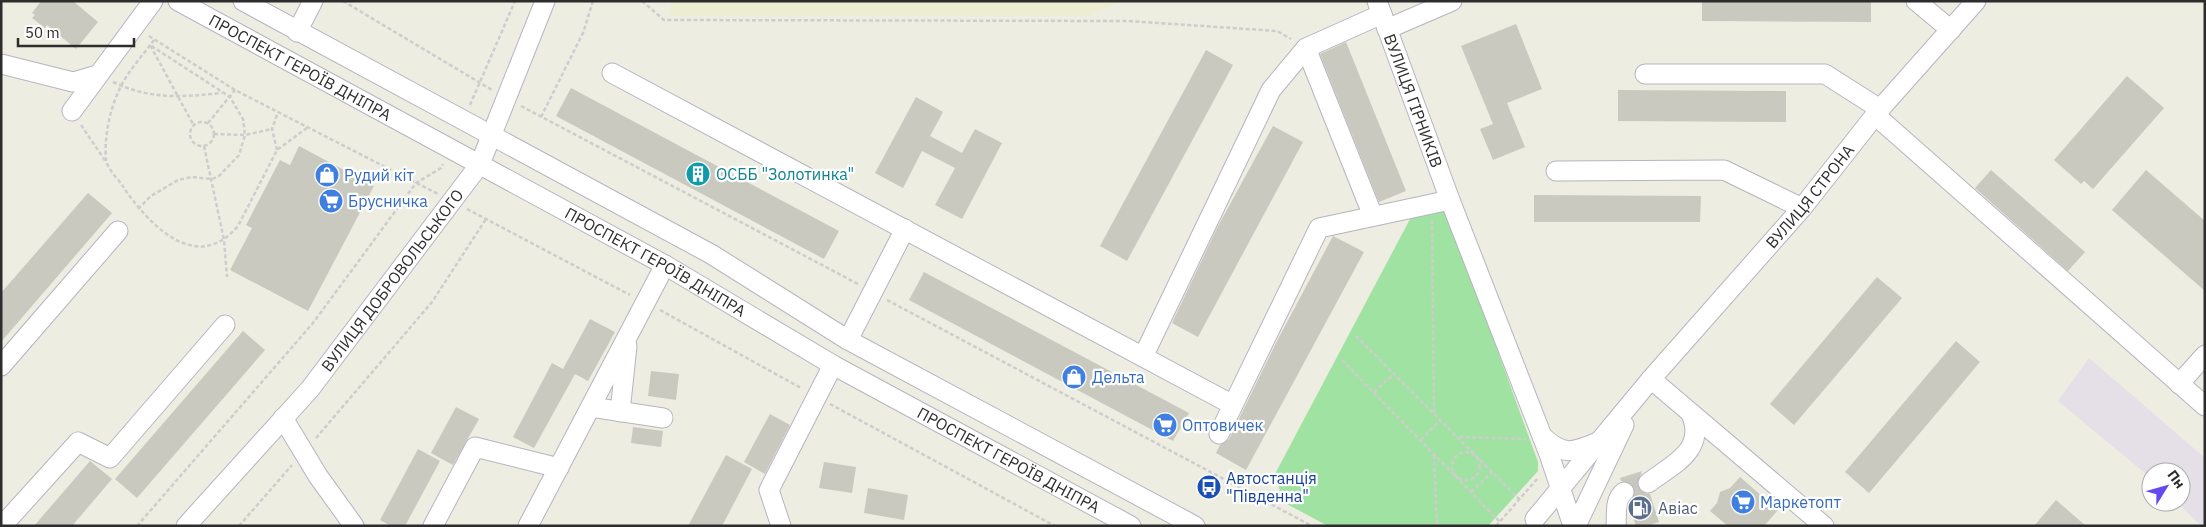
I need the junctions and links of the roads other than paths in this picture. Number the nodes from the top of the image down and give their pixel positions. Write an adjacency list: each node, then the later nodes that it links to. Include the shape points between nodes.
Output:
1 (153, 1): 16 (street)
2 (178, 1): 20 (street, ПРОСПЕКТ ГЕРОЇВ ДНІПРА)
3 (242, 1): 11 (street, ПРОСПЕКТ ГЕРОЇВ ДНІПРА)
4 (313, 1): 11 (street)
5 (545, 1): 19 (street, ВУЛИЦЯ ДОБРОВОЛЬСЬКОГО)
6 (1452, 1): 9 (street)
7 (1916, 1): 10 (street)
8 (1976, 1): 10 (street, ВУЛИЦЯ СТРОНА)
9 (1382, 15): 12 (street); 22 (street, ВУЛИЦЯ ГІРНИКІВ)
10 (1951, 30): 18 (street, ВУЛИЦЯ СТРОНА)
11 (297, 32): 19 (street, ПРОСПЕКТ ГЕРОЇВ ДНІПРА)
12 (1306, 48): 24 (street); 32 (street, via 1271,90)
13 (1, 64): 16 (street, via 73,82)
14 (612, 73): 25 (street)
15 (1645, 74): 18 (street, via 1825,74)
16 (97, 75): 17 (street)
17 (72, 111)
18 (1877, 112): 23 (street, ВУЛИЦЯ СТРОНА); 35 (street)
19 (493, 136): 20 (street, ВУЛИЦЯ ДОБРОВОЛЬСЬКОГО); 30 (street, ПРОСПЕКТ ГЕРОЇВ ДНІПРА, via 711,254)
20 (480, 164): 27 (street, ПРОСПЕКТ ГЕРОЇВ ДНІПРА); 42 (street, ВУЛИЦЯ ДОБРОВОЛЬСЬКОГО, via 310,389)
21 (1556, 171): 23 (street, via 1724,170)
22 (1450, 200): 24 (street); 45 (street, ВУЛИЦЯ ГІРНИКІВ)
23 (1802, 208): 36 (street, ВУЛИЦЯ СТРОНА)
24 (1373, 216): 37 (street, via 1319,228)
25 (905, 229): 30 (street); 32 (street)
26 (118, 232): 34 (street)
27 (665, 264): 29 (street); 33 (street, ПРОСПЕКТ ГЕРОЇВ ДНІПРА)
28 (225, 325): 57 (street, via 110,458 78,442)
29 (628, 336): 39 (street); 40 (street)
30 (848, 340): 63 (street, ПРОСПЕКТ ГЕРОЇВ ДНІПРА)
31 (2205, 355): 35 (street)
32 (1143, 356): 37 (street)
33 (833, 365): 61 (street, via 769,490); 62 (street, ПРОСПЕКТ ГЕРОЇВ ДНІПРА)
34 (1, 366)
35 (2179, 384): 38 (street)
36 (1646, 385): 41 (street); 46 (street); 49 (street)
37 (1233, 404): 44 (street)
38 (2205, 406)
39 (591, 407): 40 (street); 48 (street)
40 (620, 412): 43 (street)
41 (1691, 414): 50 (street, via 1696,431 1691,449); 55 (street)
42 (283, 418): 53 (street, ВУЛИЦЯ ДОБРОВОЛЬСЬКОГО); 58 (street)
43 (663, 418)
44 (1219, 434)
45 (1538, 437): 46 (street, via 1560,450 1572,451); 47 (street, ВУЛИЦЯ ГІРНИКІВ)
46 (1599, 442): 51 (street)
47 (1549, 454): 51 (street); 54 (street, via 1552,476 1549,494)
48 (559, 468): 59 (street, via 475,447); 60 (street)
49 (1599, 474): 56 (street); 64 (street)
50 (1648, 483)
51 (1561, 488): 54 (street); 56 (street)
52 (1619, 509): 65 (street)
53 (197, 522)
54 (1533, 522): 56 (street, via 1549,511 1565,515)
55 (1816, 523)
56 (1574, 524)
57 (2, 526)
58 (354, 526)
59 (433, 526)
60 (528, 526)
61 (781, 526)
62 (1131, 526)
63 (1196, 526)
64 (1591, 526)
65 (1627, 526)

